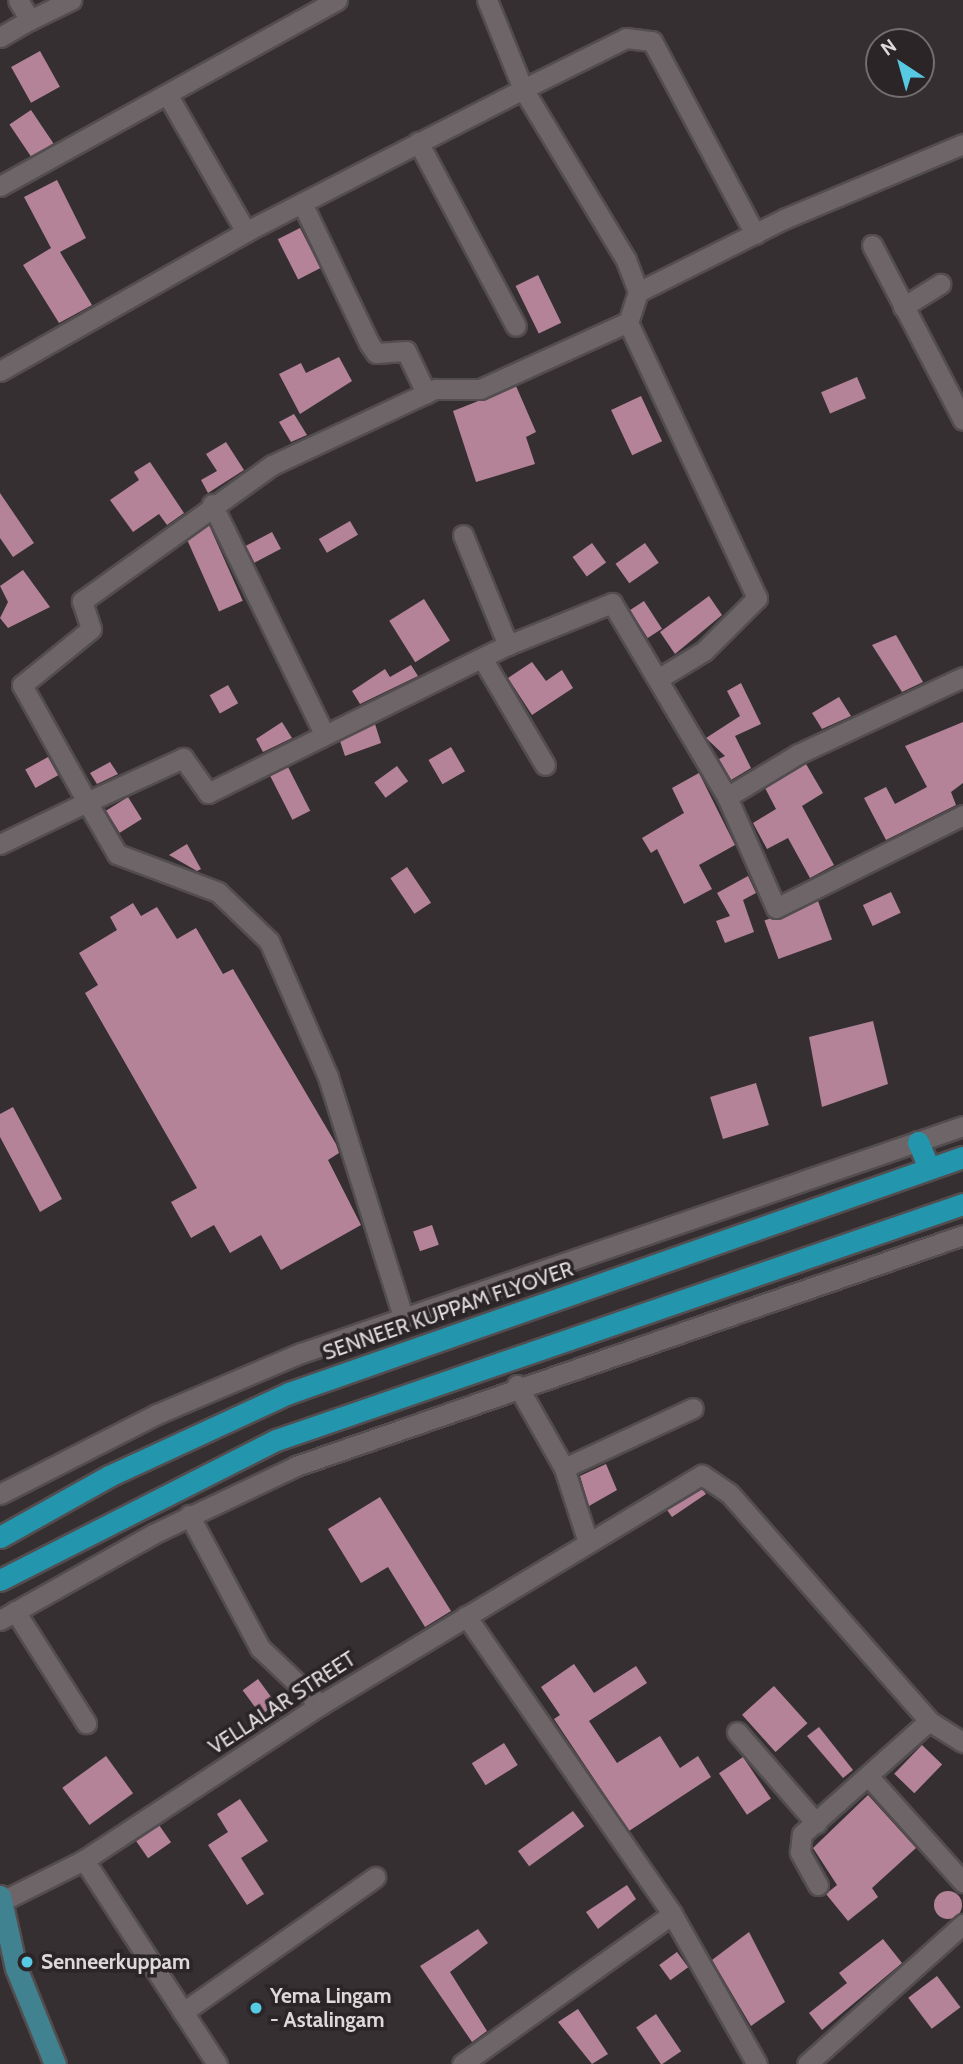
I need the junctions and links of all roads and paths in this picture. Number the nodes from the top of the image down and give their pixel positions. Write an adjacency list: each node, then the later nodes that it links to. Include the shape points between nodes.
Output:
1 (18, 0): 5 (street)
2 (71, 0): 5 (street)
3 (337, 0): 8 (street)
4 (487, 0): 7 (street)
5 (30, 20): 6 (street)
6 (0, 37)
7 (523, 89): 9 (street); 14 (street, via 626,37 652,41); 17 (street, via 626,260)
8 (167, 94): 11 (street); 13 (street)
9 (418, 142): 12 (street); 20 (street)
10 (963, 144): 14 (street)
11 (0, 186)
12 (302, 203): 13 (street); 22 (street, via 369,343 376,353 406,351)
13 (246, 232): 21 (street)
14 (755, 234): 17 (street)
15 (872, 245): 18 (street)
16 (940, 284): 18 (street)
17 (638, 292): 19 (street)
18 (904, 307): 23 (street)
19 (628, 322): 22 (street, via 480,389); 28 (street, via 757,598 705,651)
20 (516, 326)
21 (0, 371)
22 (426, 393): 24 (street, via 272,465)
23 (963, 420)
24 (212, 504): 30 (street); 33 (street, via 82,601 90,629 22,685)
25 (463, 535): 26 (street)
26 (509, 645): 27 (street); 28 (street, via 612,603)
27 (482, 658): 30 (street); 31 (street)
28 (661, 677): 32 (street)
29 (963, 677): 32 (street, via 799,754)
30 (324, 734): 33 (street, via 208,793 183,758)
31 (545, 765)
32 (727, 797): 34 (street, via 776,908)
33 (87, 802): 35 (street); 42 (street, via 117,854 218,892 269,941 328,1077)
34 (963, 816)
35 (0, 844)
36 (963, 1126): 37 (street)
37 (918, 1142): 39 (highway); 42 (street)
38 (963, 1157): 39 (highway, SENNEER KUPPAM FLYOVER)
39 (929, 1168): 48 (highway, SENNEER KUPPAM FLYOVER, via 289,1394 108,1476)
40 (963, 1204): 50 (highway, via 276,1440)
41 (963, 1234): 43 (street)
42 (403, 1317): 46 (street, via 226,1383)
43 (517, 1385): 45 (street); 47 (street, via 296,1466)
44 (693, 1408): 45 (street)
45 (564, 1468): 49 (street)
46 (0, 1494)
47 (189, 1515): 51 (street); 53 (street, via 260,1648)
48 (0, 1538)
49 (587, 1539): 52 (street, VELLALAR STREET); 54 (street, VELLALAR STREET, via 702,1475 729,1493)
50 (0, 1580)
51 (8, 1616): 55 (street)
52 (466, 1616): 53 (street, VELLALAR STREET); 65 (street)
53 (320, 1705): 60 (street, VELLALAR STREET)
54 (929, 1721): 57 (street); 58 (street)
55 (86, 1723)
56 (737, 1732): 59 (street)
57 (963, 1742)
58 (870, 1778): 59 (street); 62 (street)
59 (816, 1824): 63 (street, via 800,1844)
60 (84, 1860): 64 (street, VELLALAR STREET); 67 (street)
61 (375, 1877): 67 (street)
62 (963, 1882)
63 (818, 1885)
64 (2, 1908): 68 (main road, via 16,1968)
65 (672, 1914): 70 (street); 71 (street)
66 (963, 1924): 72 (street)
67 (183, 2012): 69 (street)
68 (55, 2064)
69 (217, 2064)
70 (462, 2064)
71 (757, 2064)
72 (807, 2064)

